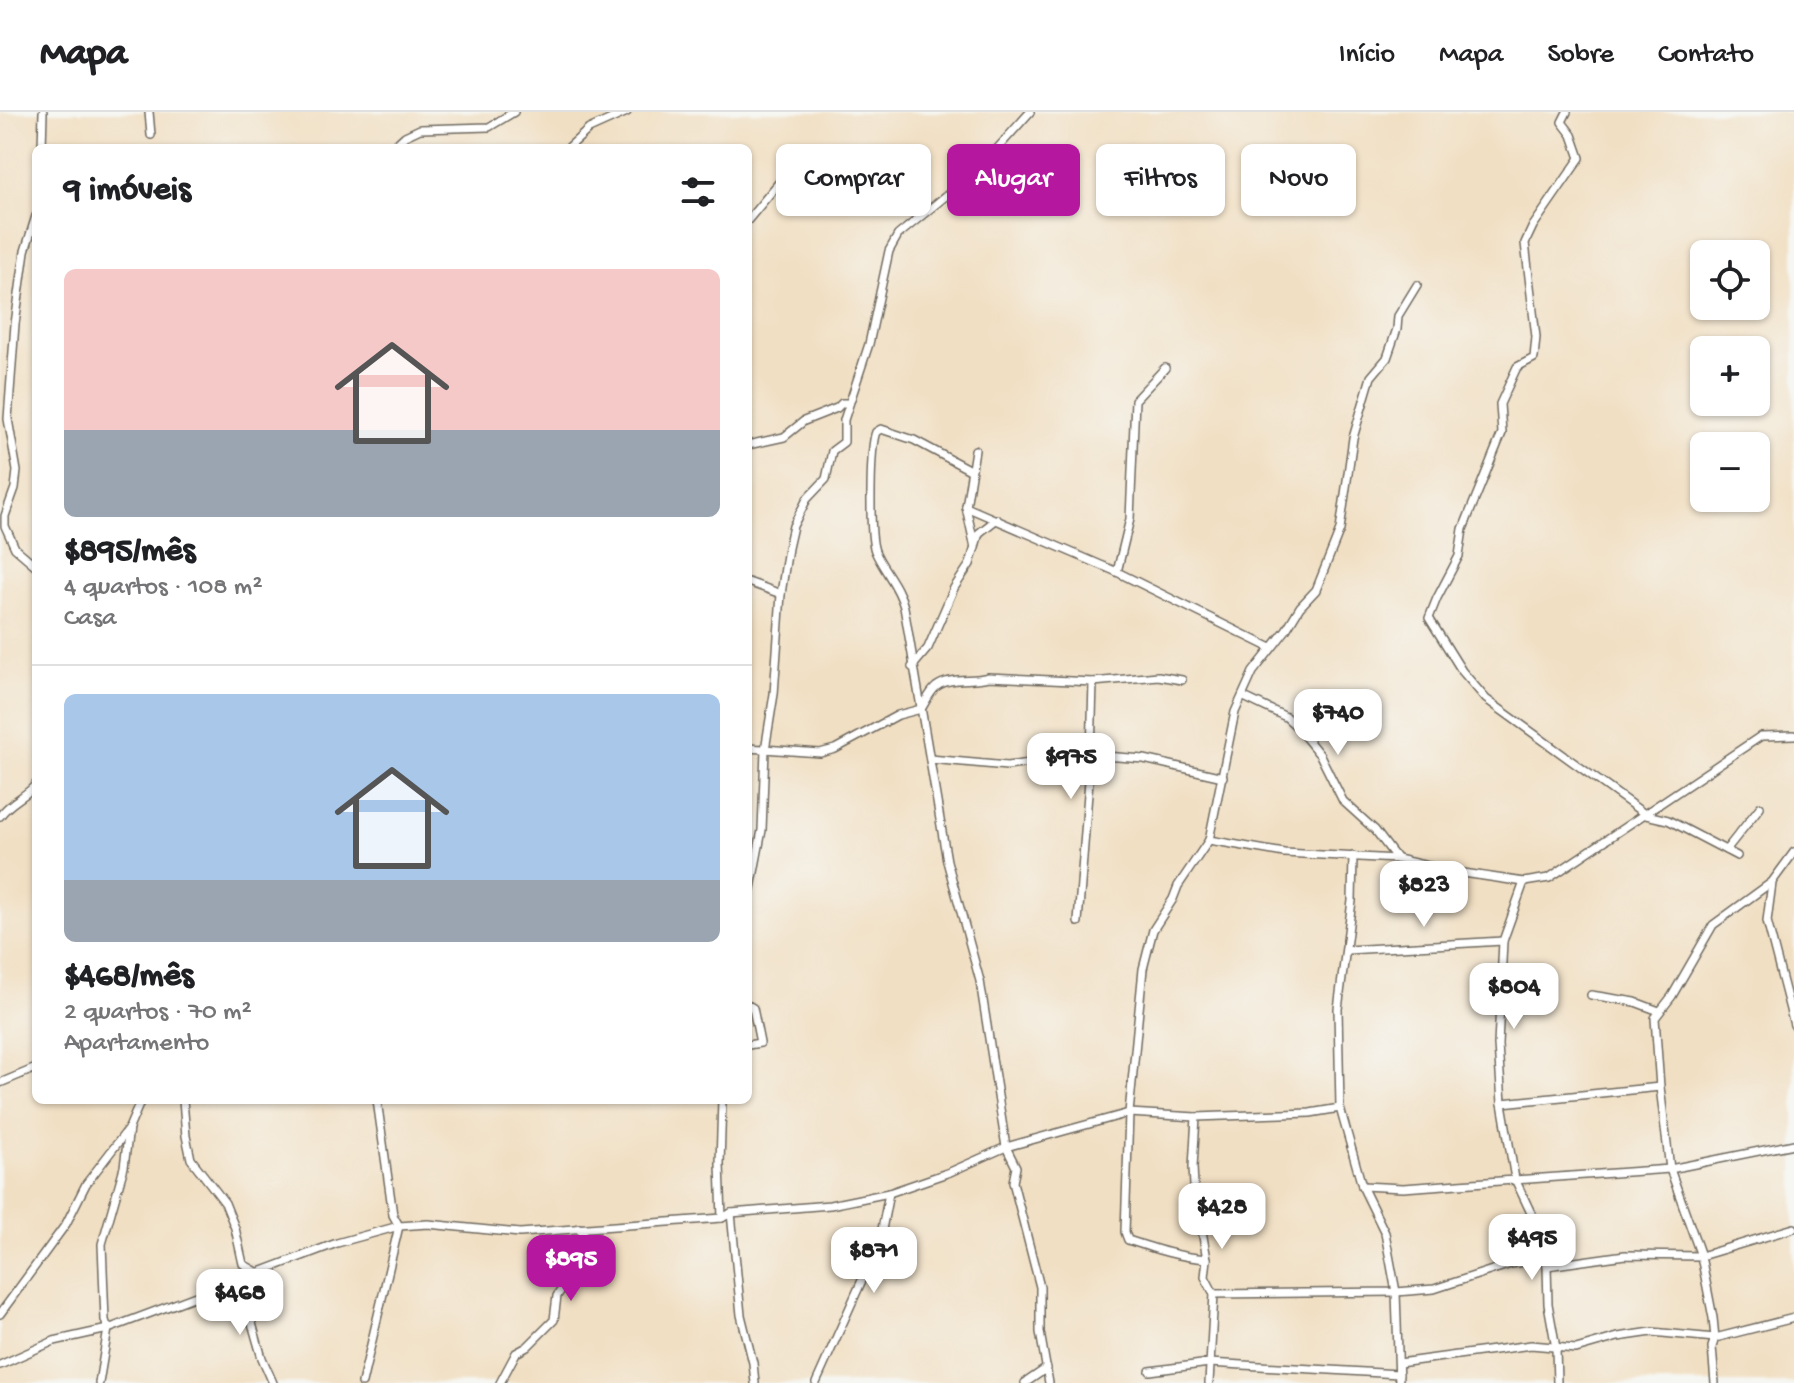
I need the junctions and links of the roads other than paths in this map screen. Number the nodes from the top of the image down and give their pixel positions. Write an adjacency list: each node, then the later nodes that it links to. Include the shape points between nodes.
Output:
1 (43, 112): 8 (street)
2 (149, 112): 7 (street)
3 (514, 112): 9 (street, via 489,127 420,129)
4 (627, 112): 10 (street, via 589,129)
5 (1030, 112): 16 (street, via 980,168 898,235 889,251 869,344)
6 (1567, 112): 41 (street, via 1562,122 1580,158 1525,243 1534,358 1517,367 1500,404 1502,433 1463,529 1459,556 1429,618 1486,699)
7 (151, 135)
8 (42, 144)
9 (396, 144)
10 (572, 144)
11 (776, 186): 12 (street)
12 (752, 215)
13 (32, 230): 23 (street, via 15,324 8,419 17,471 5,526 15,548)
14 (1417, 285): 27 (street, via 1398,316 1387,358 1371,377 1353,438 1340,530 1316,590)
15 (1165, 368): 24 (street, via 1135,400 1130,519)
16 (849, 403): 17 (street, via 814,416 784,437); 26 (street, via 844,442 832,451 826,479 807,499 793,526)
17 (752, 444)
18 (975, 450): 19 (street)
19 (970, 470): 20 (street); 28 (street, via 888,431 876,432 873,440 873,545 901,597)
20 (966, 507): 21 (street); 22 (street)
21 (997, 519): 22 (street, via 979,533); 24 (street)
22 (975, 550): 28 (street, via 928,648)
23 (32, 563)
24 (1117, 572): 27 (street)
25 (752, 583): 26 (street)
26 (781, 594): 35 (street)
27 (1271, 648): 31 (street, via 1253,672)
28 (912, 667): 32 (street)
29 (1182, 680): 30 (street, via 1158,676)
30 (1093, 682): 32 (street, via 955,680 936,687); 36 (street)
31 (1244, 697): 38 (street, via 1235,712); 48 (street, via 1297,727 1320,755 1343,801)
32 (921, 709): 35 (street, via 898,715 835,749); 37 (street)
33 (1794, 735): 41 (street, via 1761,736)
34 (752, 748): 35 (street)
35 (765, 750): 51 (street, via 762,830)
36 (1091, 755): 37 (street, via 1007,766); 38 (street, via 1144,759); 52 (street)
37 (930, 759): 73 (street, via 947,861 980,981)
38 (1223, 777): 43 (street)
39 (32, 789): 42 (street)
40 (1760, 807): 44 (street)
41 (1646, 815): 44 (street, via 1668,820); 49 (street, via 1549,878)
42 (0, 816)
43 (1209, 840): 46 (street, via 1284,853); 69 (street, via 1153,930 1143,969)
44 (1726, 850): 47 (street)
45 (1794, 852): 50 (street)
46 (1353, 856): 48 (street); 54 (street)
47 (1737, 856)
48 (1397, 859): 49 (street)
49 (1524, 882): 53 (street)
50 (1772, 882): 57 (street, via 1713,925); 58 (street, via 1767,921)
51 (752, 883)
52 (1078, 922)
53 (1503, 941): 54 (street); 63 (street, via 1498,1045)
54 (1347, 950): 68 (street, via 1338,1009)
55 (1591, 995): 57 (street)
56 (752, 1007): 59 (street, via 760,1043)
57 (1659, 1011): 62 (street, via 1654,1025)
58 (1794, 1025)
59 (752, 1044)
60 (32, 1070): 61 (street)
61 (0, 1083)
62 (1660, 1087): 63 (street); 74 (street)
63 (1502, 1103): 75 (street)
64 (139, 1104): 71 (street)
65 (183, 1104): 86 (street, via 191,1159 225,1203 243,1264)
66 (378, 1104): 80 (street, via 393,1215)
67 (722, 1104): 79 (street)
68 (1340, 1108): 70 (street); 76 (street)
69 (1129, 1113): 70 (street); 73 (street); 84 (street, via 1128,1240)
70 (1196, 1117): 84 (street, via 1193,1167)
71 (129, 1128): 90 (street); 92 (street, via 102,1244)
72 (1794, 1144): 74 (street)
73 (1006, 1147): 77 (street); 98 (street, via 1016,1167 1013,1182 1040,1287)
74 (1670, 1169): 75 (street); 83 (street)
75 (1515, 1179): 76 (street); 85 (street, via 1539,1230)
76 (1362, 1186): 88 (street, via 1385,1233)
77 (889, 1193): 78 (street, via 830,1205); 106 (street, via 880,1240)
78 (731, 1213): 79 (street); 105 (street, via 741,1315)
79 (722, 1218): 81 (street)
80 (399, 1226): 81 (street, via 520,1233); 86 (street); 104 (street)
81 (579, 1228): 101 (street, via 592,1244 557,1296 554,1320 516,1353)
82 (1794, 1228): 83 (street)
83 (1701, 1256): 85 (street, via 1625,1255); 93 (street)
84 (1207, 1259): 89 (street, via 1205,1277)
85 (1546, 1263): 88 (street, via 1511,1264 1450,1286); 94 (street)
86 (257, 1272): 87 (street)
87 (239, 1278): 92 (street); 103 (street)
88 (1396, 1292): 89 (street); 96 (street)
89 (1214, 1294): 95 (street)
90 (0, 1314)
91 (1794, 1318): 93 (street)
92 (108, 1329): 97 (street, via 54,1341); 102 (street)
93 (1715, 1338): 94 (street, via 1652,1332 1585,1348); 111 (street)
94 (1556, 1348): 96 (street, via 1531,1345); 110 (street)
95 (1209, 1363): 99 (street); 100 (street); 109 (street)
96 (1399, 1363): 100 (street)
97 (0, 1365)
98 (1047, 1368): 107 (street); 108 (street)
99 (1150, 1371)
100 (1399, 1378)
101 (502, 1381)
102 (99, 1383)
103 (273, 1383)
104 (362, 1383)
105 (755, 1383)
106 (816, 1383)
107 (1025, 1383)
108 (1049, 1383)
109 (1209, 1383)
110 (1557, 1383)
111 (1715, 1383)

